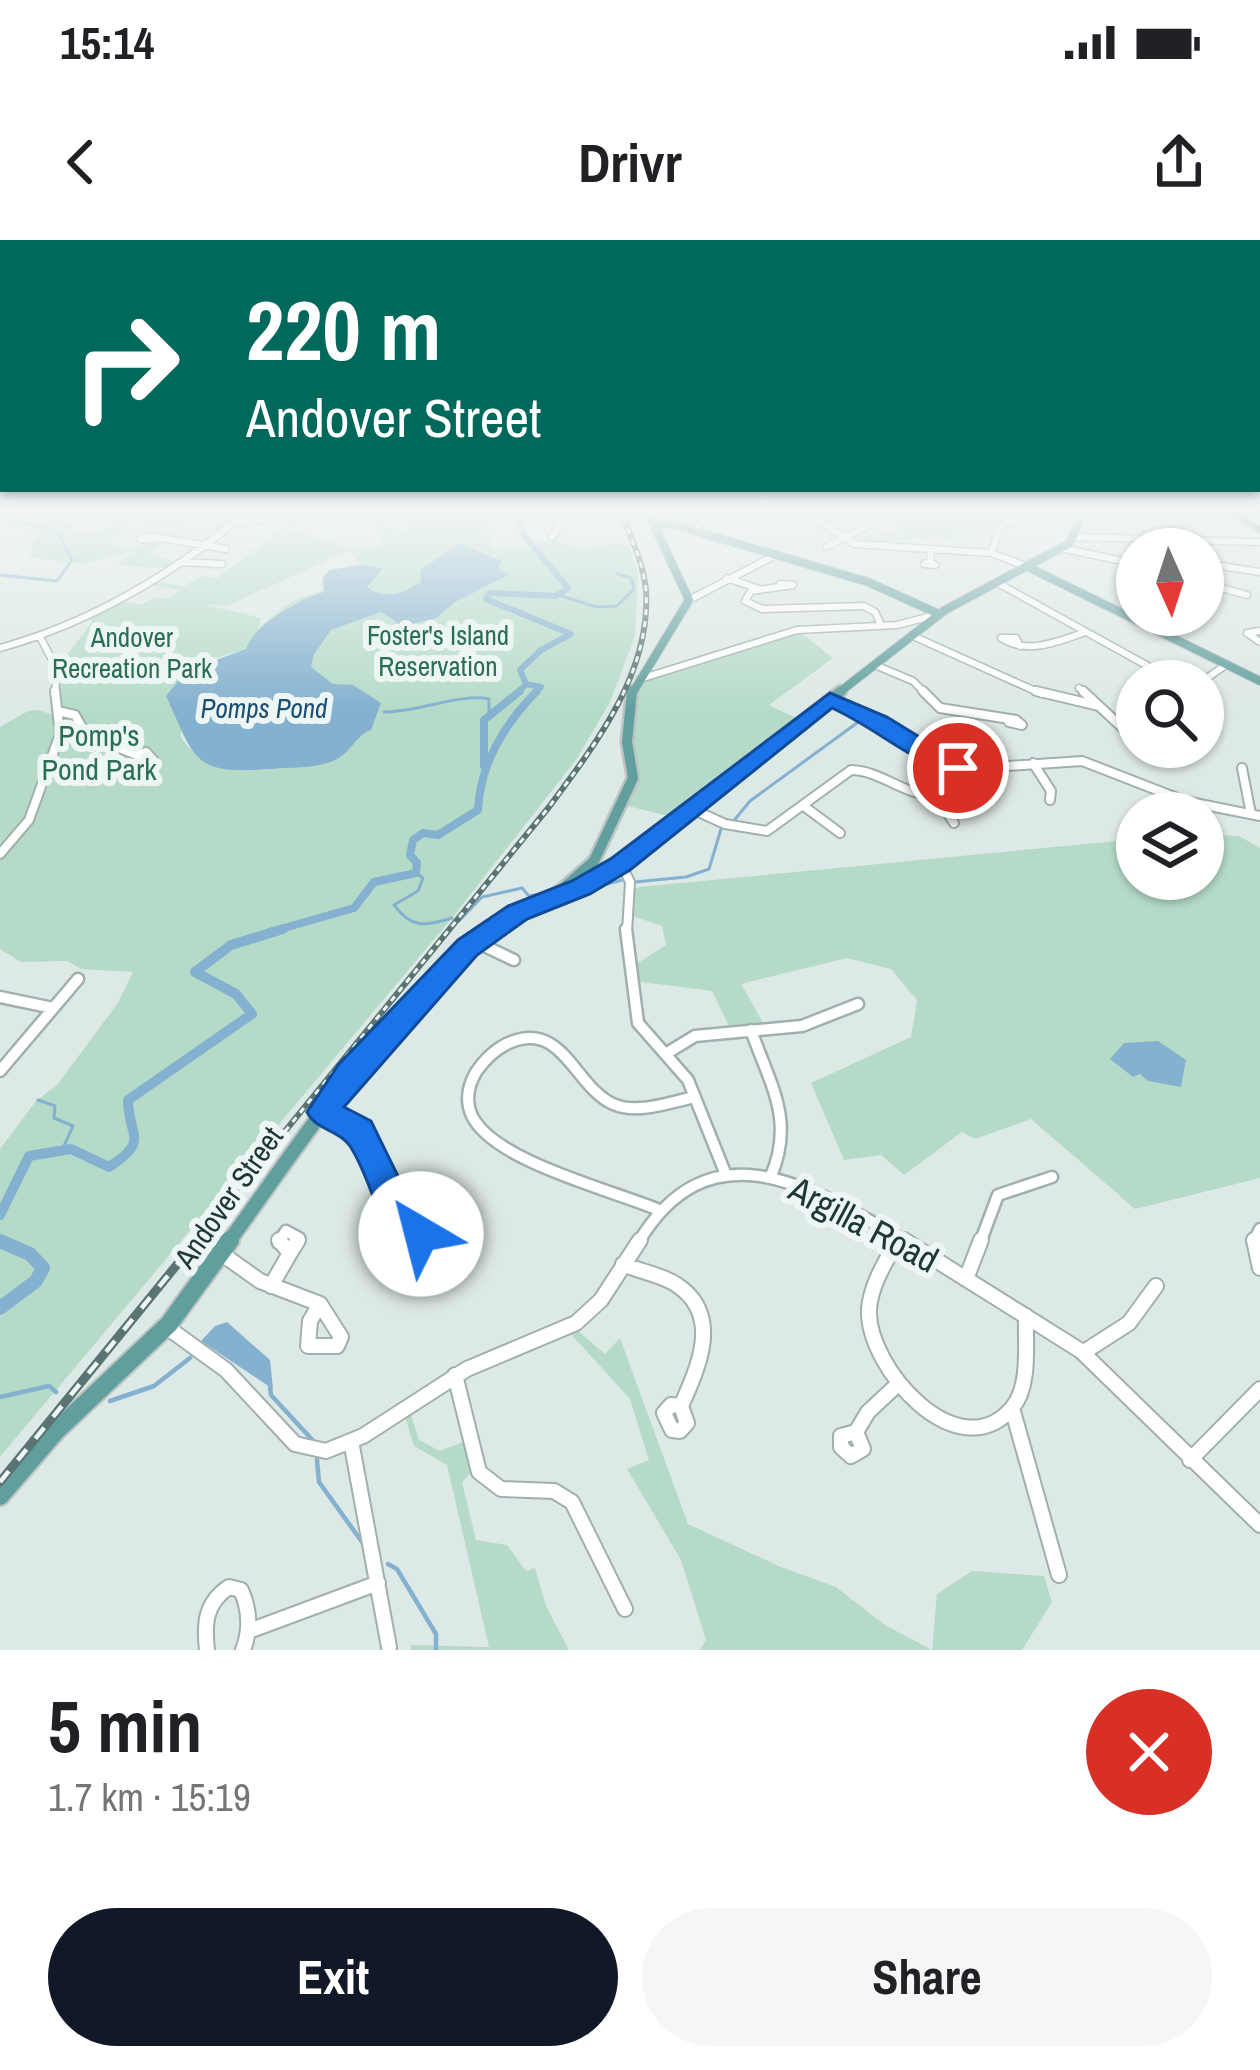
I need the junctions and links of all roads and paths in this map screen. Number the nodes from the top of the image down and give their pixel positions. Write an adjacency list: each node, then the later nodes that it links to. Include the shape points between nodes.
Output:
1 (156, 578): 18 (street)
2 (679, 578): 12 (main road)
3 (727, 578): 10 (street); 12 (street)
4 (852, 578): 13 (main road)
5 (1004, 578): 7 (main road, Andover Street)
6 (1050, 578): 23 (main road)
7 (996, 582): 13 (main road, Andover Street); 16 (street)
8 (780, 584): 10 (street)
9 (1224, 589): 11 (street)
10 (759, 590): 14 (street, via 745,595 747,604 864,606)
11 (1247, 595)
12 (689, 600): 26 (main road)
13 (939, 614): 14 (street); 17 (main road, Andover Street)
14 (881, 626): 26 (street, via 797,630)
15 (1260, 631): 19 (street, via 1247,633)
16 (1083, 633): 20 (street); 22 (street)
17 (913, 636): 24 (main road, Andover Street); 30 (street, via 1048,698)
18 (40, 637): 21 (street); 45 (street, via 57,669 60,734 29,820)
19 (1260, 642)
20 (1020, 646)
21 (0, 648)
22 (1134, 660)
23 (1227, 664): 25 (street); 27 (main road)
24 (875, 665): 29 (main road, Andover Street); 32 (street, via 913,681 938,707)
25 (1224, 666)
26 (640, 679): 47 (main road, via 628,724 631,786)
27 (1260, 681)
28 (1079, 688): 30 (street)
29 (830, 699): 36 (street, via 940,764); 41 (main road, Andover Street)
30 (1099, 706): 33 (street)
31 (62, 712): 34 (street, via 86,734)
32 (1009, 722)
33 (1116, 722)
34 (137, 755)
35 (1033, 763): 36 (street); 39 (street); 42 (street, via 1096,764 1185,800)
36 (970, 768): 38 (street, via 976,779 969,786)
37 (1242, 768): 42 (street)
38 (933, 791): 40 (street, via 900,790 857,769); 43 (street)
39 (1051, 800)
40 (805, 807): 41 (street, via 777,830 755,834); 44 (street)
41 (692, 809): 46 (main road, Andover Street)
42 (1256, 815)
43 (954, 823)
44 (840, 833)
45 (0, 854)
46 (621, 864): 47 (main road, Andover Street); 55 (street, via 630,876 625,917 635,1012)
47 (588, 878): 48 (main road, Andover Street)
48 (475, 941): 49 (street); 58 (main road, Andover Street, via 361,1060)
49 (514, 960)
50 (78, 979): 53 (street)
51 (0, 997): 53 (street)
52 (857, 1004): 54 (street, via 802,1026)
53 (53, 1008): 56 (street)
54 (751, 1030): 55 (street, via 695,1036); 60 (street, via 782,1122 784,1144)
55 (667, 1053): 57 (street)
56 (0, 1071)
57 (695, 1097): 59 (street); 62 (street, via 616,1105 556,1047 534,1038 497,1048 469,1091 473,1121 521,1156)
58 (323, 1112): 64 (street, via 359,1131 402,1222); 67 (main road, Andover Street)
59 (727, 1174): 60 (street, Argilla Road); 62 (street, Argilla Road, via 683,1186)
60 (771, 1177): 65 (street, Argilla Road)
61 (1052, 1177): 70 (street, via 998,1195)
62 (659, 1210): 68 (street, Argilla Road)
63 (1260, 1229): 69 (street, via 1252,1245)
64 (421, 1234)
65 (899, 1239): 70 (street, Argilla Road); 78 (street, via 874,1284 869,1316)
66 (292, 1254): 71 (street)
67 (220, 1257): 71 (street); 75 (main road, Andover Street)
68 (623, 1264): 77 (street, Argilla Road, via 574,1325); 80 (street, via 679,1286 703,1322 704,1353)
69 (1260, 1268)
70 (966, 1279): 74 (street, Argilla Road)
71 (271, 1286): 73 (street, via 305,1292)
72 (1156, 1286): 76 (street, via 1129,1323)
73 (320, 1304)
74 (1026, 1316): 76 (street, Argilla Road); 81 (street)
75 (166, 1327): 83 (street, via 225,1365 296,1445 327,1452); 85 (main road, Andover Street)
76 (1084, 1352): 84 (street, Argilla Road)
77 (454, 1375): 83 (street, Argilla Road); 89 (street, via 479,1472 501,1489 554,1491 572,1502)
78 (898, 1384): 81 (street, via 928,1412 962,1426); 82 (street)
79 (1260, 1389): 84 (street)
80 (681, 1406)
81 (1012, 1408): 87 (street)
82 (856, 1432)
83 (351, 1442): 88 (street)
84 (1190, 1460): 86 (street, Argilla Road)
85 (0, 1496)
86 (1260, 1526)
87 (1059, 1575)
88 (378, 1583): 90 (street); 91 (street)
89 (625, 1609)
90 (249, 1631): 92 (street, via 245,1595 223,1590 206,1618); 93 (street)
91 (389, 1647)
92 (207, 1650)
93 (243, 1650)

